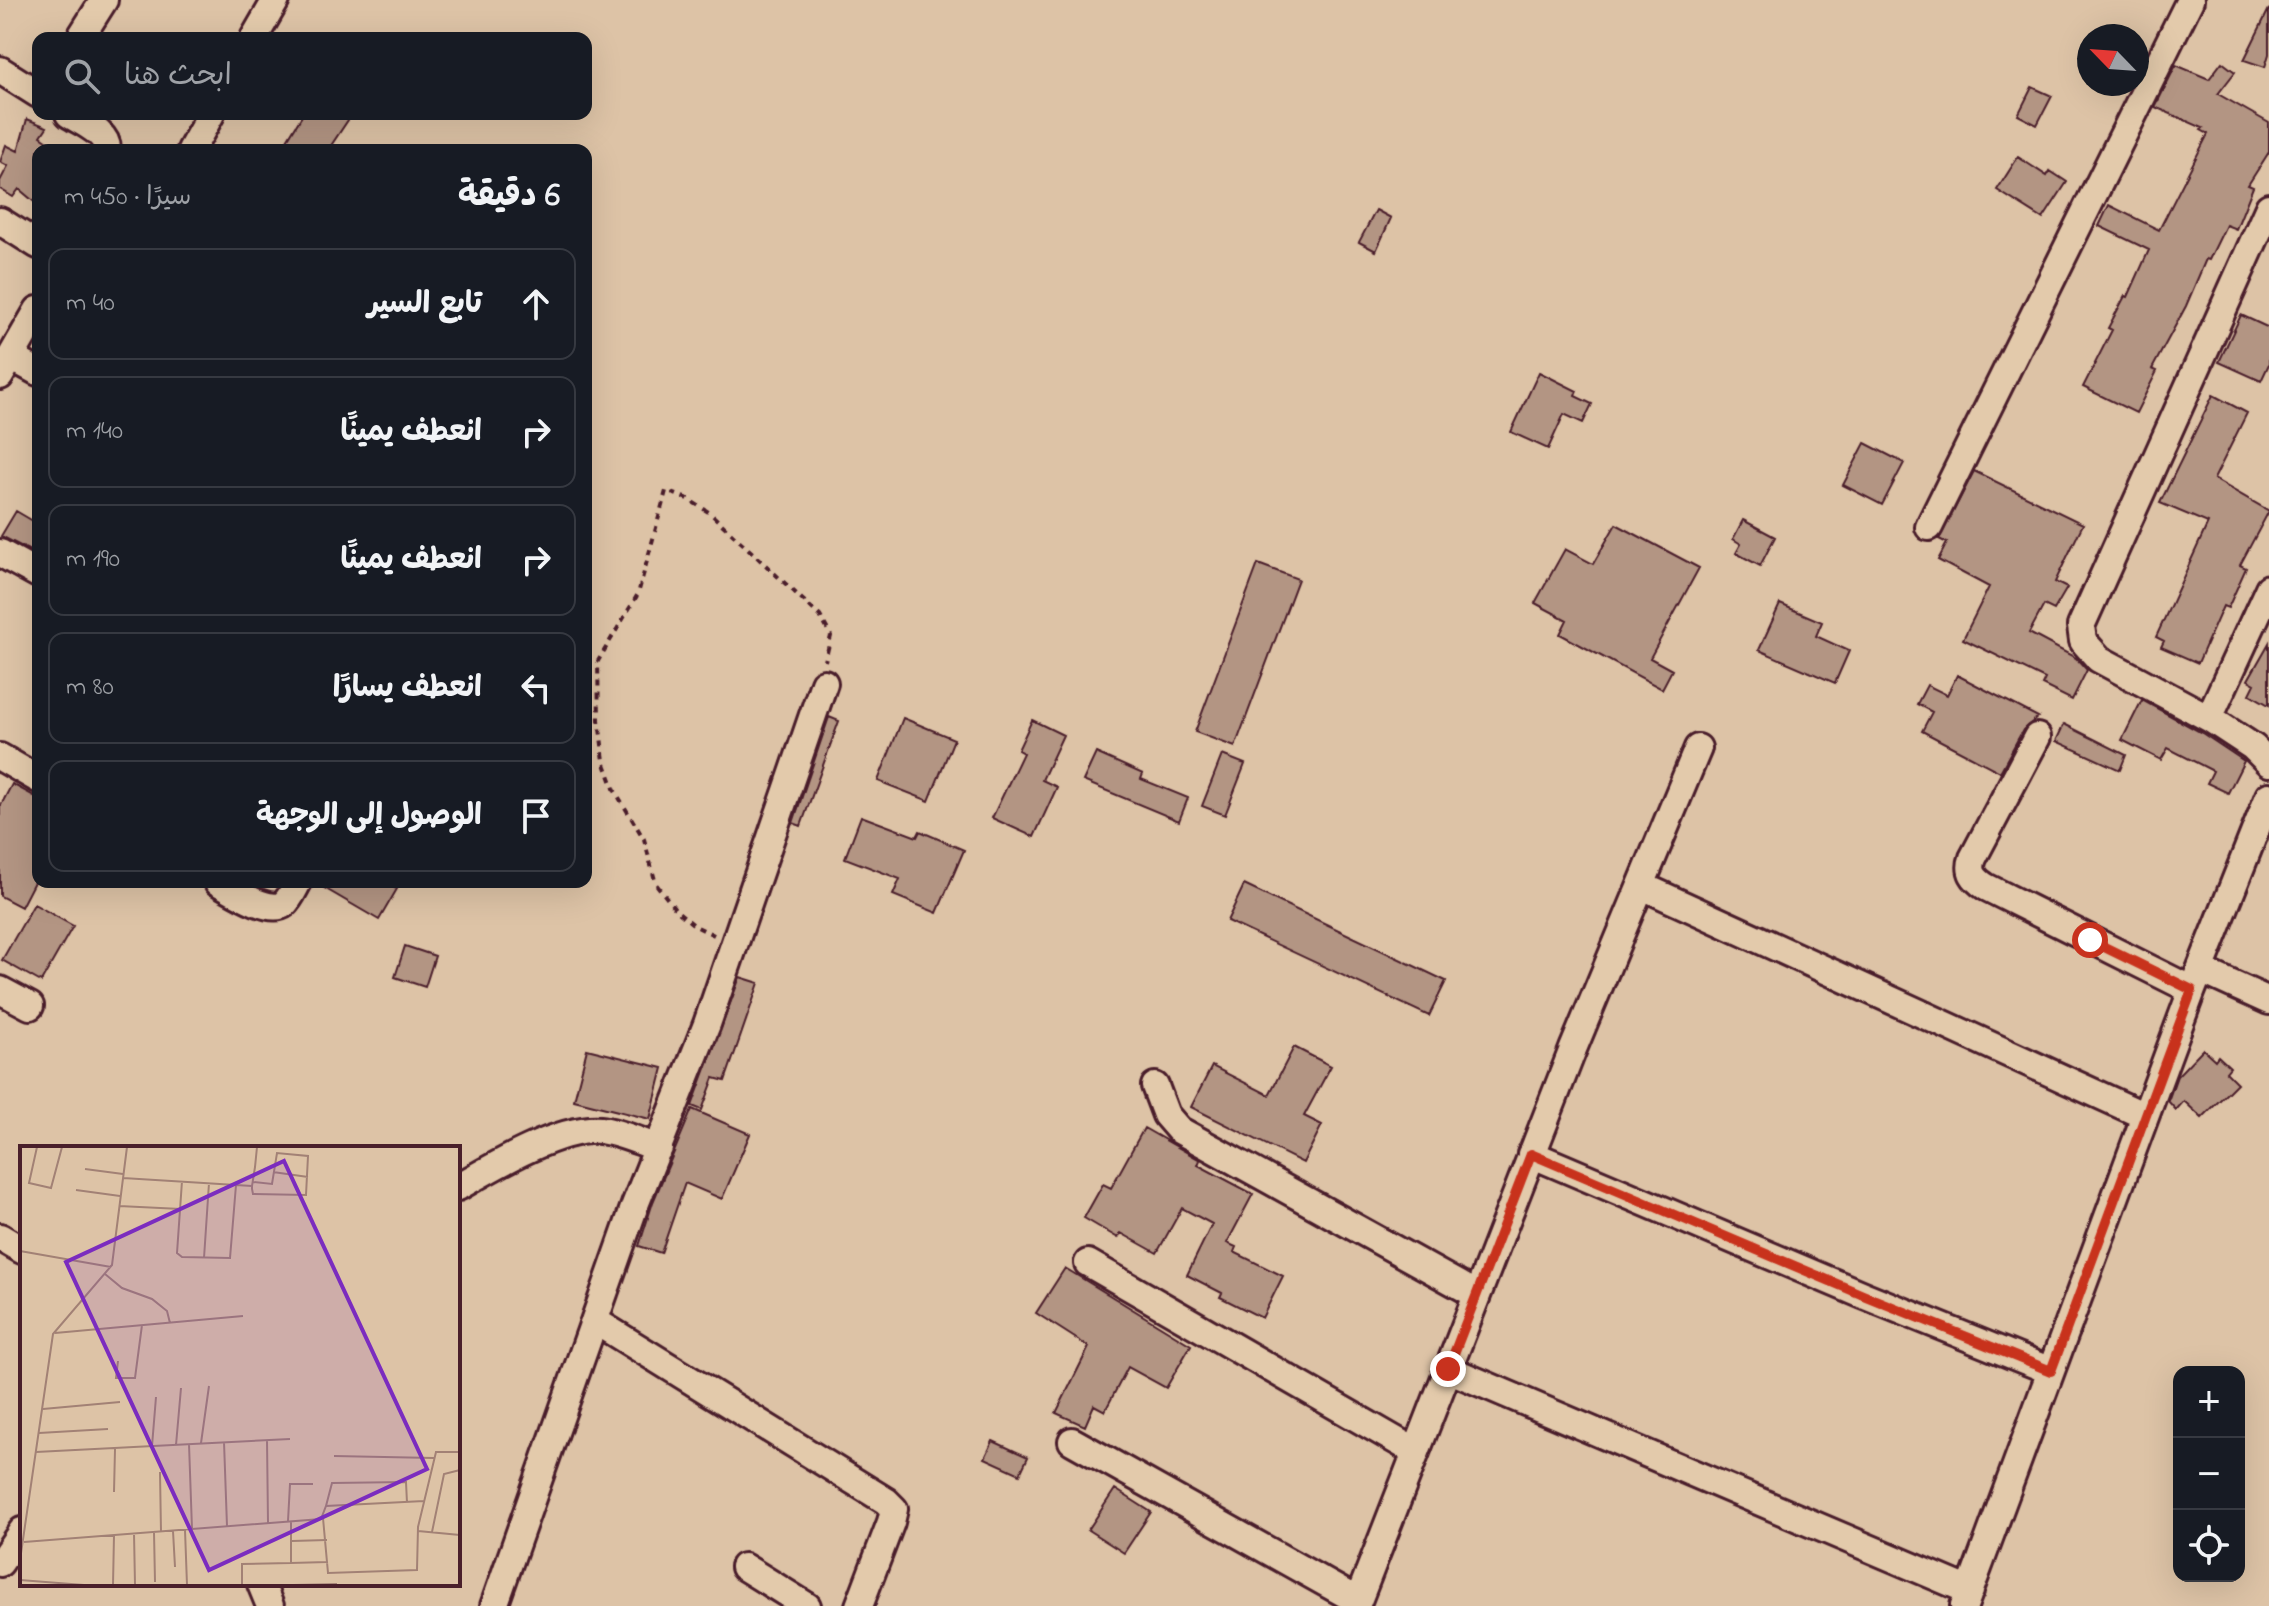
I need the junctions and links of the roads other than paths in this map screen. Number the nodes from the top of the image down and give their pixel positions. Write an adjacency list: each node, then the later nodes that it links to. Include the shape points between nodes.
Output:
1 (104, 0): 4 (street)
2 (276, 0): 5 (street)
3 (2190, 0): 18 (street)
4 (84, 32)
5 (257, 32)
6 (0, 70): 7 (street)
7 (32, 90)
8 (79, 120): 10 (street)
9 (208, 120): 11 (street)
10 (108, 144)
11 (194, 144)
12 (2269, 207): 23 (street, via 2081,626 2083,641 2099,659)
13 (0, 221): 14 (street)
14 (32, 241)
15 (32, 320): 16 (street)
16 (5, 366): 17 (street)
17 (32, 371)
18 (1929, 527)
19 (0, 553): 20 (street)
20 (32, 571)
21 (2269, 588): 23 (street)
22 (824, 683): 39 (street)
23 (2209, 718): 27 (street)
24 (2037, 737): 33 (street, via 1973,858 1973,877)
25 (1698, 748): 30 (street)
26 (1, 761): 28 (street)
27 (2269, 763)
28 (32, 776)
29 (2269, 796): 33 (street)
30 (1642, 886): 38 (street); 40 (street)
31 (231, 888): 32 (street, via 274,908)
32 (294, 888)
33 (2196, 980): 35 (street); 38 (street)
34 (0, 990): 36 (street)
35 (2269, 1001)
36 (30, 1006)
37 (1155, 1086): 45 (street, via 1166,1115 1179,1130)
38 (2145, 1116): 48 (street)
39 (659, 1148): 41 (street, via 616,1133 580,1131 550,1140); 46 (street)
40 (1531, 1154): 45 (street); 48 (street)
41 (460, 1186)
42 (0, 1237): 43 (street)
43 (20, 1249)
44 (1088, 1263): 50 (street)
45 (1477, 1295): 47 (street)
46 (595, 1321): 58 (street); 60 (street, via 894,1509)
47 (1448, 1369): 50 (street); 55 (street)
48 (2051, 1371): 55 (street)
49 (1072, 1441): 56 (street)
50 (1416, 1452): 56 (street)
51 (20, 1534): 52 (street)
52 (0, 1563)
53 (744, 1567): 59 (street)
54 (262, 1586): 57 (street)
55 (1967, 1599)
56 (1357, 1603)
57 (270, 1606)
58 (494, 1606)
59 (807, 1606)
60 (859, 1606)

